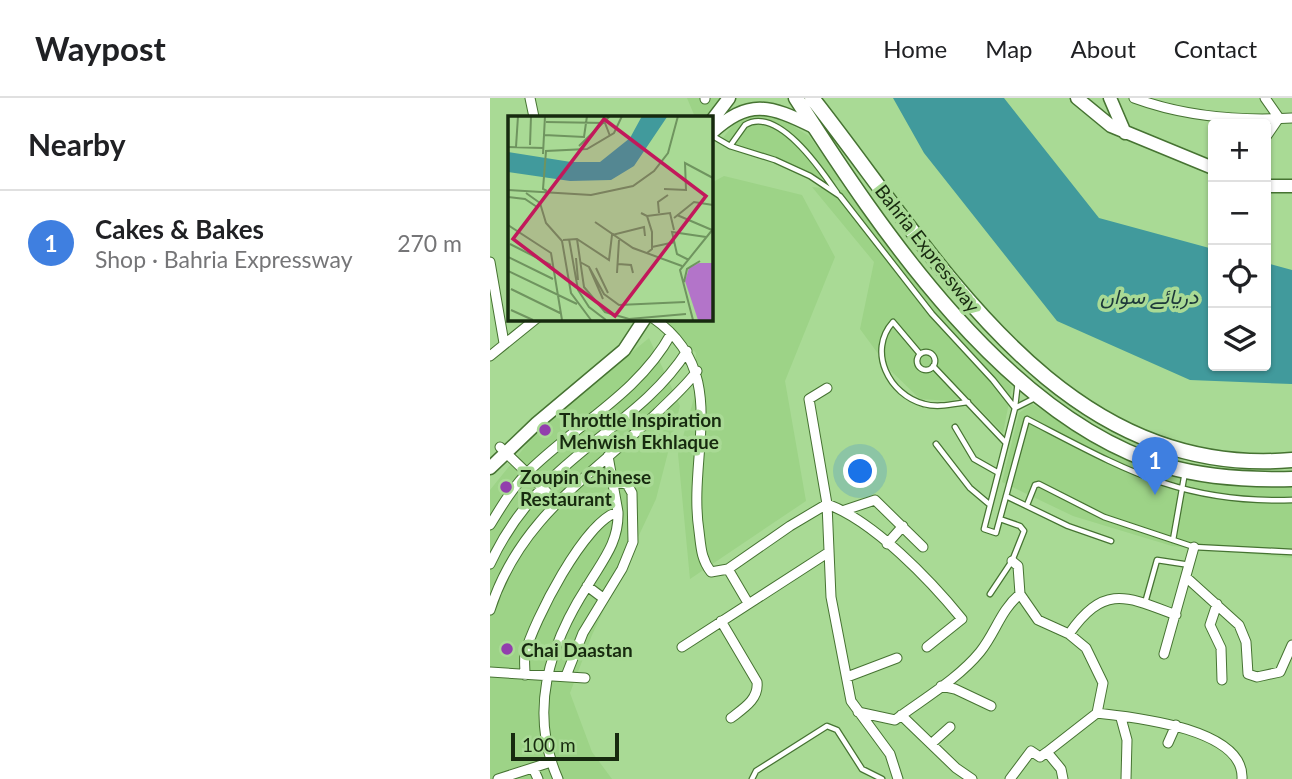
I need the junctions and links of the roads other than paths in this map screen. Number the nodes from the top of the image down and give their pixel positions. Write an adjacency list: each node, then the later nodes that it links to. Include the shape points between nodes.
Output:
1 (530, 98): 10 (street)
2 (729, 98): 13 (main road)
3 (796, 98): 14 (main road, Bahria Expressway)
4 (812, 98): 49 (main road, Bahria Expressway, via 980,315 1021,358 1066,394 1128,431 1189,453 1255,462)
5 (1096, 98): 9 (main road)
6 (1110, 98): 17 (main road)
7 (1134, 98): 11 (street, via 1182,111)
8 (1265, 98): 11 (street)
9 (1078, 100): 17 (main road)
10 (534, 116)
11 (1279, 118): 12 (street); 15 (street)
12 (1292, 118)
13 (712, 120)
14 (814, 127): 16 (main road, via 774,108 756,106 734,112); 36 (main road, Bahria Expressway, via 929,286)
15 (1271, 130)
16 (712, 133)
17 (1125, 133): 20 (main road)
18 (712, 136): 19 (lane)
19 (730, 146): 23 (lane, via 775,160); 23 (lane, via 745,125 762,122 802,145)
20 (1208, 166)
21 (1271, 186): 22 (main road)
22 (1292, 186)
23 (840, 196): 40 (lane, via 932,313)
24 (490, 262): 30 (street)
25 (534, 320): 30 (street)
26 (635, 320): 46 (main road, via 618,344)
27 (644, 320): 46 (main road, via 624,350)
28 (655, 320): 29 (street)
29 (671, 334): 31 (street); 52 (street, via 641,376)
30 (504, 343): 33 (street)
31 (687, 351): 35 (street); 56 (street, via 650,397)
32 (920, 354): 34 (lane, via 933,355); 34 (lane, via 919,367 928,370); 39 (lane, via 892,322 883,336 880,357 899,390 926,405)
33 (490, 356)
34 (933, 366): 39 (lane)
35 (697, 371): 47 (street); 79 (street, via 702,408 695,509 702,557 711,572)
36 (1018, 379): 38 (main road, Bahria Expressway); 40 (lane)
37 (827, 388): 61 (street, via 809,399)
38 (1038, 396): 40 (lane); 51 (main road, Bahria Expressway, via 1099,437)
39 (968, 402): 44 (lane)
40 (1015, 408): 42 (lane)
41 (955, 426): 53 (lane, via 974,460)
42 (1009, 431): 43 (lane); 44 (lane)
43 (1021, 435): 57 (lane, via 1027,419 1114,466); 58 (lane)
44 (1006, 442): 53 (lane)
45 (936, 444): 62 (lane, via 970,488)
46 (503, 450): 48 (main road); 50 (main road); 52 (street)
47 (608, 456): 55 (street); 60 (street)
48 (490, 458)
49 (1292, 460)
50 (490, 468)
51 (1185, 471): 54 (main road, Bahria Expressway, via 1231,479); 57 (lane)
52 (528, 472): 56 (street); 67 (street)
53 (997, 472): 62 (lane)
54 (1292, 479)
55 (612, 482): 65 (street); 84 (street, via 631,489 635,531 626,560)
56 (542, 487): 60 (street); 77 (street)
57 (1182, 490): 59 (lane, via 1234,500); 69 (lane)
58 (1006, 496): 63 (lane); 66 (lane)
59 (1292, 500)
60 (556, 501): 88 (street, via 516,554)
61 (827, 504): 64 (street); 74 (street); 79 (street)
62 (989, 504): 66 (lane, via 984,529 996,533)
63 (1027, 505): 69 (lane, via 1039,484 1104,517); 70 (lane)
64 (845, 510): 68 (street, via 875,500); 71 (street)
65 (618, 512): 81 (street, via 611,550); 99 (street, via 611,513 594,531 552,590 525,655)
66 (1000, 519): 76 (lane, via 1024,531)
67 (490, 525)
68 (903, 526): 71 (street); 72 (street)
69 (1173, 540): 73 (lane)
70 (1111, 541)
71 (887, 544): 94 (street, via 929,580 962,619)
72 (923, 547)
73 (1194, 547): 75 (lane); 78 (street)
74 (829, 552): 85 (street); 102 (street, via 831,597)
75 (1292, 552)
76 (1013, 561): 82 (lane); 83 (street, via 1018,566)
77 (490, 564)
78 (1191, 565): 80 (street); 86 (lane, via 1157,560)
79 (728, 569): 85 (street)
80 (1187, 578): 87 (street); 89 (street)
81 (587, 586): 84 (street); 100 (street, via 560,635)
82 (990, 594)
83 (1020, 594): 91 (street, via 1038,620); 105 (street, via 1005,606 969,665)
84 (603, 598): 101 (street)
85 (748, 603): 90 (street)
86 (1145, 603): 89 (street); 91 (street, via 1131,597 1101,601 1088,608)
87 (1217, 604): 97 (street, via 1243,633 1248,674 1280,673); 104 (street, via 1210,625 1221,648)
88 (490, 610)
89 (1176, 615): 95 (street)
90 (721, 621): 93 (street); 110 (street, via 758,691)
91 (1069, 634): 108 (street, via 1086,648 1099,670 1104,692)
92 (1292, 645): 97 (street)
93 (682, 647)
94 (927, 648)
95 (1164, 654)
96 (897, 658): 102 (street)
97 (1288, 667)
98 (490, 673): 99 (street)
99 (524, 675): 100 (street)
100 (546, 675): 101 (street); 117 (street, via 543,720)
101 (566, 676): 103 (street)
102 (847, 677): 107 (street)
103 (585, 678)
104 (1222, 680)
105 (941, 686): 106 (street); 109 (street)
106 (990, 706)
107 (858, 712): 109 (street, via 895,720); 124 (street, via 890,754)
108 (1097, 713): 111 (street); 116 (street)
109 (901, 715): 115 (street)
110 (731, 718)
111 (1121, 718): 112 (street); 128 (street, via 1127,740)
112 (1176, 726): 114 (street); 129 (street, via 1229,751 1240,762)
113 (950, 727): 115 (street)
114 (1167, 743)
115 (931, 744): 125 (street)
116 (1047, 752): 126 (street, via 1040,757 1031,751); 127 (street)
117 (551, 762): 118 (street); 121 (street)
118 (533, 768): 119 (street); 120 (street)
119 (498, 779)
120 (538, 779)
121 (558, 779)
122 (752, 779): 123 (lane, via 756,771 827,726 837,730 862,769)
123 (882, 779)
124 (898, 779)
125 (972, 779)
126 (1010, 779)
127 (1063, 779)
128 (1126, 779)
129 (1242, 779)

